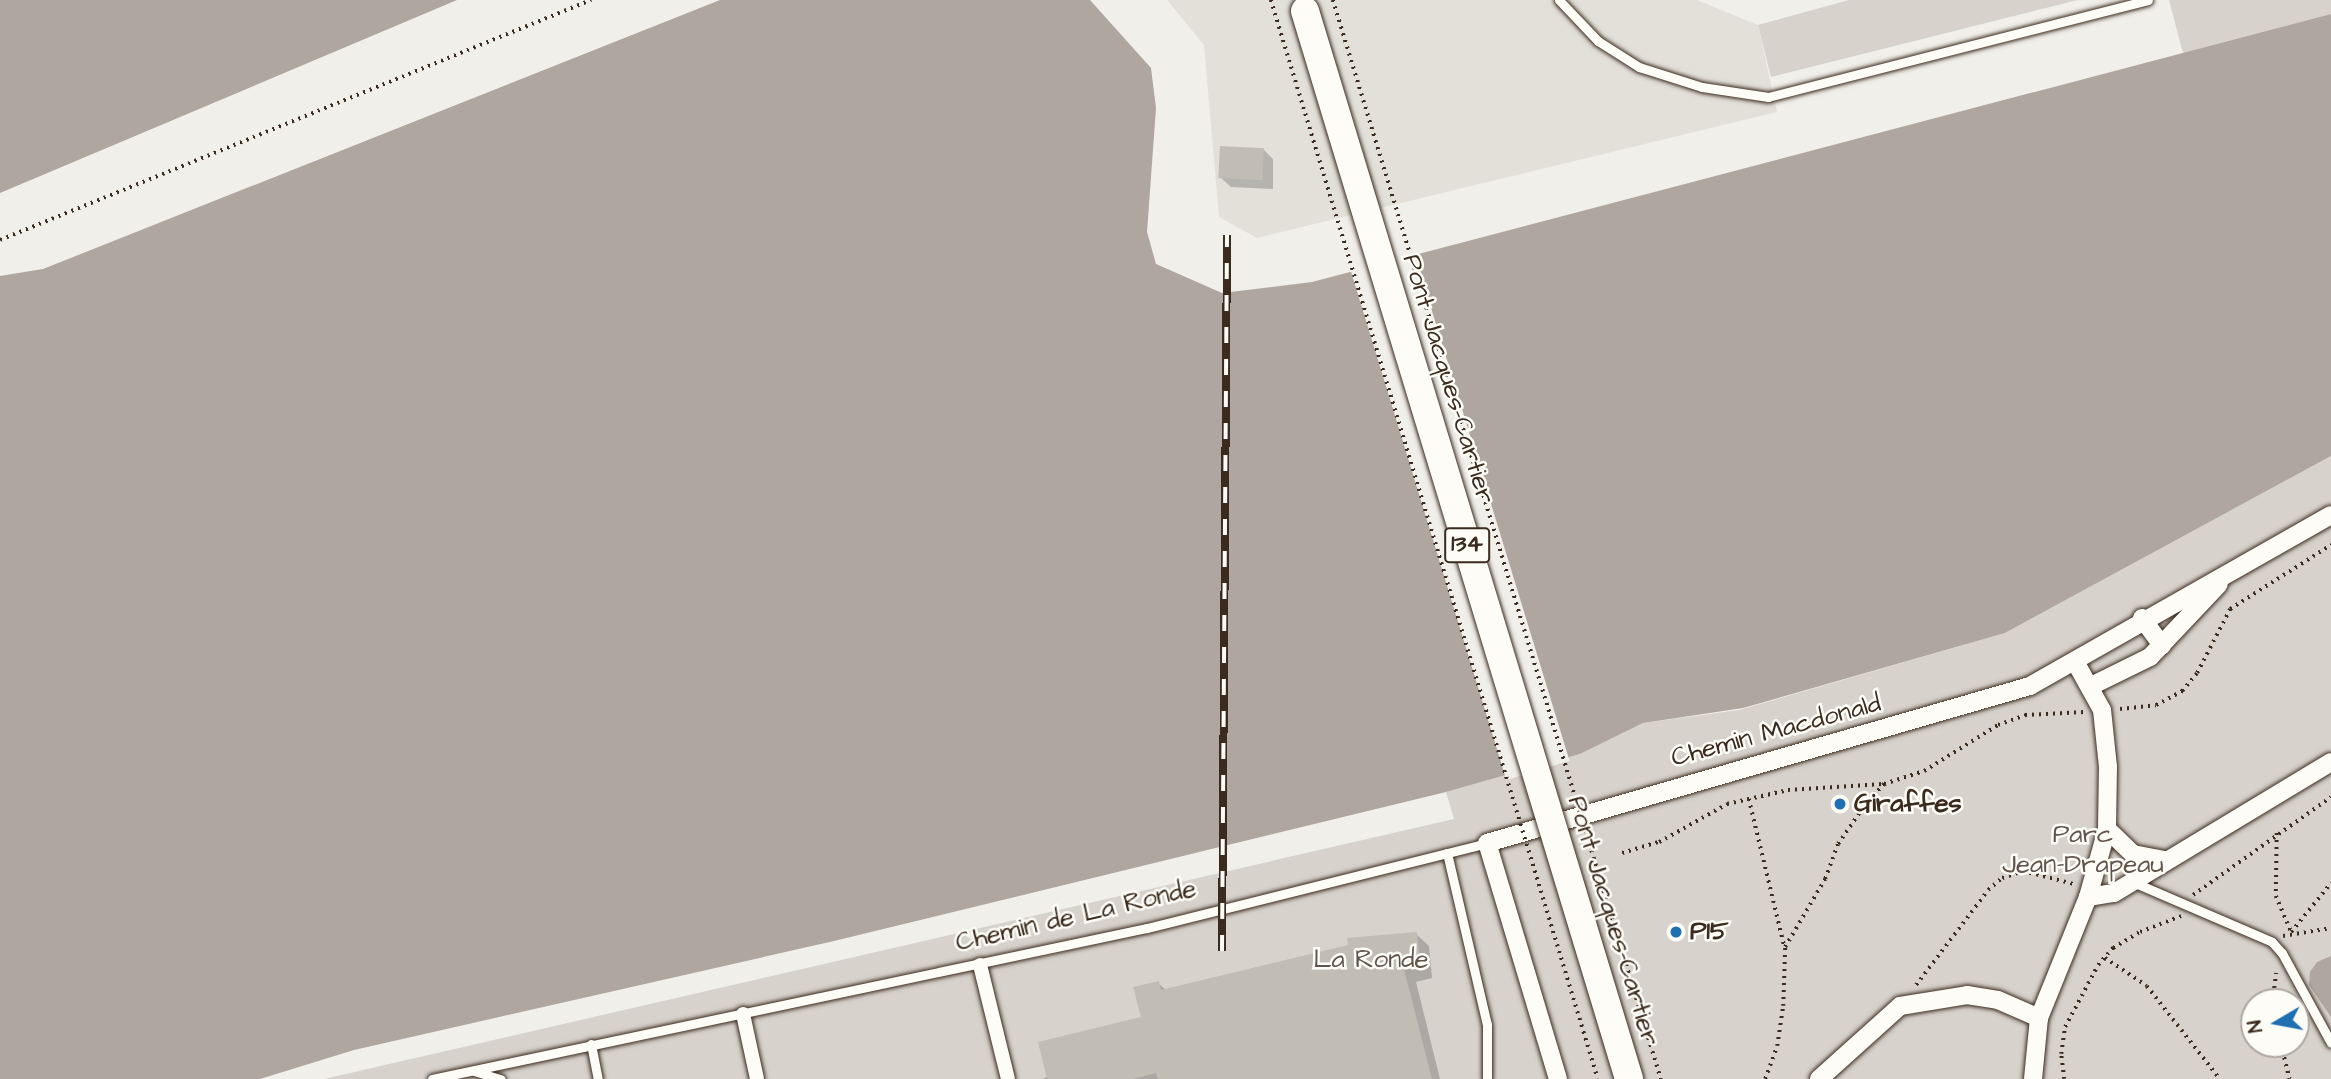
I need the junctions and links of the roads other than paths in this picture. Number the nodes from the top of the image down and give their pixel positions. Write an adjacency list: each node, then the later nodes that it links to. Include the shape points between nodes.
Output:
1 (1559, 0): 2 (lane, via 1598,40 1639,67 1702,87 1768,97)
2 (2148, 0)
3 (1305, 11): 31 (main road, Pont Jacques-Cartier / 134, bridge)
4 (2331, 514): 5 (street, Chemin Macdonald)
5 (2231, 572): 6 (street, Chemin Macdonald); 7 (street, Chemin Macdonald)
6 (2142, 618): 7 (street); 8 (street, Chemin Macdonald)
7 (2162, 646): 9 (street, Chemin Macdonald)
8 (2076, 663): 9 (street); 12 (street, Chemin Macdonald, via 2030,686 1943,713)
9 (2091, 686): 11 (street, via 2102,710 2108,767)
10 (2331, 762): 14 (street)
11 (2106, 829): 14 (street, via 2133,854); 16 (street)
12 (1487, 843): 13 (lane, Chemin de La Ronde); 30 (street)
13 (1447, 853): 17 (lane, Chemin de La Ronde); 29 (lane, via 1487,1025)
14 (2164, 860): 15 (street)
15 (2133, 882): 16 (street, via 2114,893); 20 (lane, via 2272,942)
16 (2088, 897): 19 (street)
17 (979, 965): 18 (lane, Chemin de La Ronde); 28 (street)
18 (743, 1014): 21 (lane, Chemin de La Ronde); 27 (street)
19 (2039, 1018): 23 (street); 32 (street, via 1998,1000 1968,995 1900,1006)
20 (2331, 1043)
21 (592, 1044): 22 (lane, Chemin de La Ronde); 26 (lane)
22 (472, 1070): 24 (lane, Chemin de La Ronde); 25 (lane)
23 (2030, 1076)
24 (432, 1079)
25 (501, 1079)
26 (598, 1079)
27 (757, 1079)
28 (1008, 1079)
29 (1487, 1079)
30 (1558, 1079)
31 (1629, 1079)
32 (1819, 1079)

